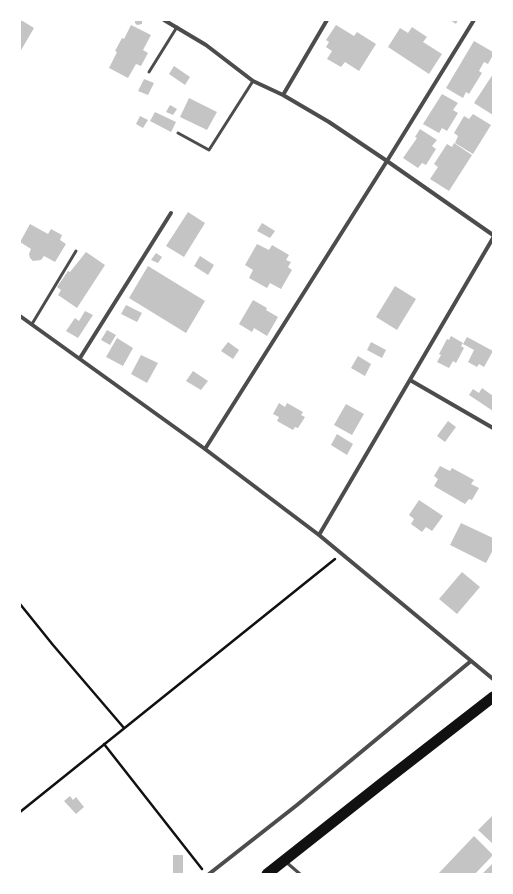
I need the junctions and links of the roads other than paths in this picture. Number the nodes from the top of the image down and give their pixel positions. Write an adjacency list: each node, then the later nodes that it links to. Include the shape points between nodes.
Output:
1 (164, 20): 4 (street)
2 (327, 20): 8 (street)
3 (474, 20): 10 (street)
4 (169, 21): 5 (street)
5 (177, 27): 6 (lane); 7 (street, via 206,45)
6 (149, 72)
7 (253, 81): 8 (street); 9 (lane, via 209,150)
8 (283, 95): 10 (street)
9 (178, 133)
10 (387, 161): 12 (street); 20 (street)
11 (171, 213): 17 (street)
12 (493, 234)
13 (493, 238): 18 (street)
14 (76, 251): 16 (lane)
15 (20, 316): 16 (street)
16 (32, 324): 17 (street)
17 (80, 358): 20 (street)
18 (410, 380): 19 (street); 21 (street)
19 (493, 428)
20 (205, 449): 21 (street)
21 (319, 535): 22 (street)
22 (471, 661): 23 (street); 26 (street)
23 (493, 679)
24 (493, 697): 25 (highway)
25 (284, 860): 27 (highway); 28 (lane)
26 (209, 874)
27 (268, 874)
28 (300, 874)

